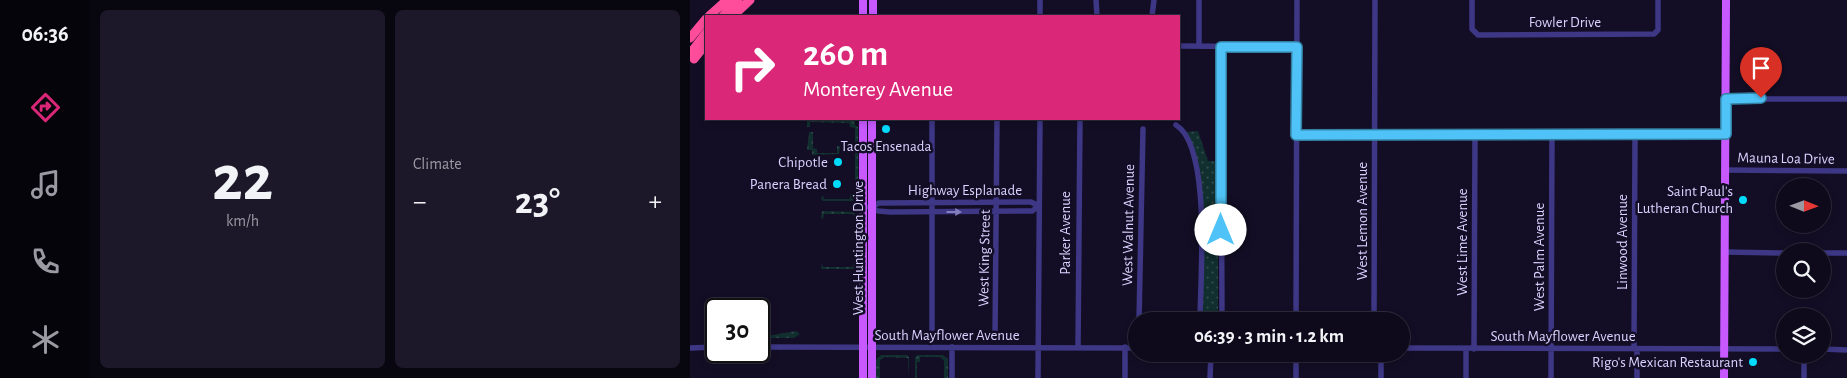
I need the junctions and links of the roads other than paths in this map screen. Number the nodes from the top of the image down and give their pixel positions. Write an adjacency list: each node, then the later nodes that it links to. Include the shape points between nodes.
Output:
1 (717, 0): 17 (highway)
2 (726, 0): 18 (highway)
3 (733, 0): 19 (highway)
4 (738, 0): 20 (highway)
5 (750, 0): 21 (highway)
6 (863, 0): 22 (main road)
7 (873, 0): 23 (main road)
8 (1040, 0): 24 (street)
9 (1096, 0): 25 (street)
10 (1154, 0): 26 (street)
11 (1199, 0): 32 (street)
12 (1297, 0): 35 (street)
13 (1375, 0): 49 (street, West Lemon Avenue)
14 (1472, 0): 15 (street, Fowler Drive, via 1474,33 1508,35 1654,34 1658,30)
15 (1658, 0)
16 (1726, 0): 37 (main road)
17 (709, 15)
18 (710, 15)
19 (717, 15)
20 (723, 15)
21 (734, 15)
22 (863, 15)
23 (873, 15)
24 (1040, 15)
25 (1097, 15)
26 (1152, 15)
27 (703, 30): 28 (highway); 33 (highway, bridge); 36 (highway, bridge)
28 (690, 38)
29 (705, 45): 33 (street)
30 (705, 46): 36 (highway, bridge)
31 (1180, 46): 32 (street)
32 (1199, 46): 34 (street)
33 (690, 47)
34 (1221, 47): 35 (street); 68 (street)
35 (1297, 47): 48 (street)
36 (691, 59)
37 (1726, 99): 38 (street); 47 (main road)
38 (1847, 99)
39 (863, 120): 58 (main road, West Huntington Drive)
40 (872, 120): 59 (main road, West Huntington Drive)
41 (932, 120): 55 (street)
42 (997, 120): 56 (street, West King Street)
43 (1040, 120): 57 (street)
44 (1080, 120): 82 (street, Parker Avenue)
45 (1176, 125): 67 (street, via 1182,128 1191,146 1200,184)
46 (1143, 129): 66 (street, West Walnut Avenue)
47 (1726, 134): 52 (street); 53 (main road)
48 (1296, 135): 49 (street); 69 (street)
49 (1375, 135): 50 (street); 70 (street, West Lemon Avenue)
50 (1475, 135): 51 (street); 85 (street, West Lime Avenue)
51 (1552, 135): 52 (street); 86 (street, West Palm Avenue)
52 (1635, 135): 87 (street, Linwood Avenue)
53 (1725, 170): 54 (street, Mauna Loa Drive); 62 (main road)
54 (1847, 171)
55 (933, 202): 56 (street, Highway Esplanade); 59 (street, Highway Esplanade, via 879,203); 60 (street)
56 (997, 202): 57 (street, Highway Esplanade, via 1031,202); 61 (street, West King Street)
57 (1039, 206): 61 (street, Highway Esplanade, via 1032,211); 76 (street)
58 (862, 207): 59 (street, Highway Esplanade); 74 (main road, West Huntington Drive)
59 (871, 207): 60 (street, Highway Esplanade, via 890,212); 81 (main road, West Huntington Drive)
60 (933, 212): 61 (street, Highway Esplanade, one-way to 61); 71 (street)
61 (997, 212): 72 (street, West King Street)
62 (1725, 252): 63 (street); 88 (main road)
63 (1776, 253)
64 (1831, 253): 65 (street)
65 (1847, 253)
66 (1139, 312)
67 (1200, 312)
68 (1222, 312)
69 (1296, 312)
70 (1374, 312)
71 (932, 334)
72 (996, 338)
73 (770, 347): 74 (street, South Mayflower Avenue)
74 (863, 347): 81 (street, South Mayflower Avenue); 96 (main road, West Huntington Drive)
75 (952, 347): 76 (street, South Mayflower Avenue); 81 (street, South Mayflower Avenue); 98 (street)
76 (1038, 347): 82 (street, South Mayflower Avenue); 99 (street)
77 (1125, 347): 78 (street, South Mayflower Avenue); 82 (street, South Mayflower Avenue); 100 (street)
78 (1128, 347)
79 (690, 348): 80 (street)
80 (705, 348)
81 (872, 348): 97 (main road, West Huntington Drive)
82 (1078, 348)
83 (1410, 348): 84 (street, South Mayflower Avenue)
84 (1466, 348): 85 (street, South Mayflower Avenue); 104 (street)
85 (1474, 348): 86 (street, South Mayflower Avenue)
86 (1551, 349): 87 (street, South Mayflower Avenue); 105 (street, West Palm Avenue)
87 (1635, 349): 88 (street, South Mayflower Avenue); 106 (street, Linwood Avenue)
88 (1724, 349): 89 (street, South Mayflower Avenue); 107 (main road)
89 (1776, 349)
90 (1831, 349): 91 (street)
91 (1847, 350)
92 (1210, 362): 101 (street)
93 (1296, 362): 102 (street)
94 (1381, 362): 103 (street)
95 (1804, 363): 108 (street)
96 (863, 378)
97 (872, 378)
98 (952, 378)
99 (1038, 378)
100 (1125, 378)
101 (1210, 378)
102 (1296, 378)
103 (1381, 378)
104 (1466, 378)
105 (1551, 378)
106 (1637, 378)
107 (1724, 378)
108 (1804, 378)

